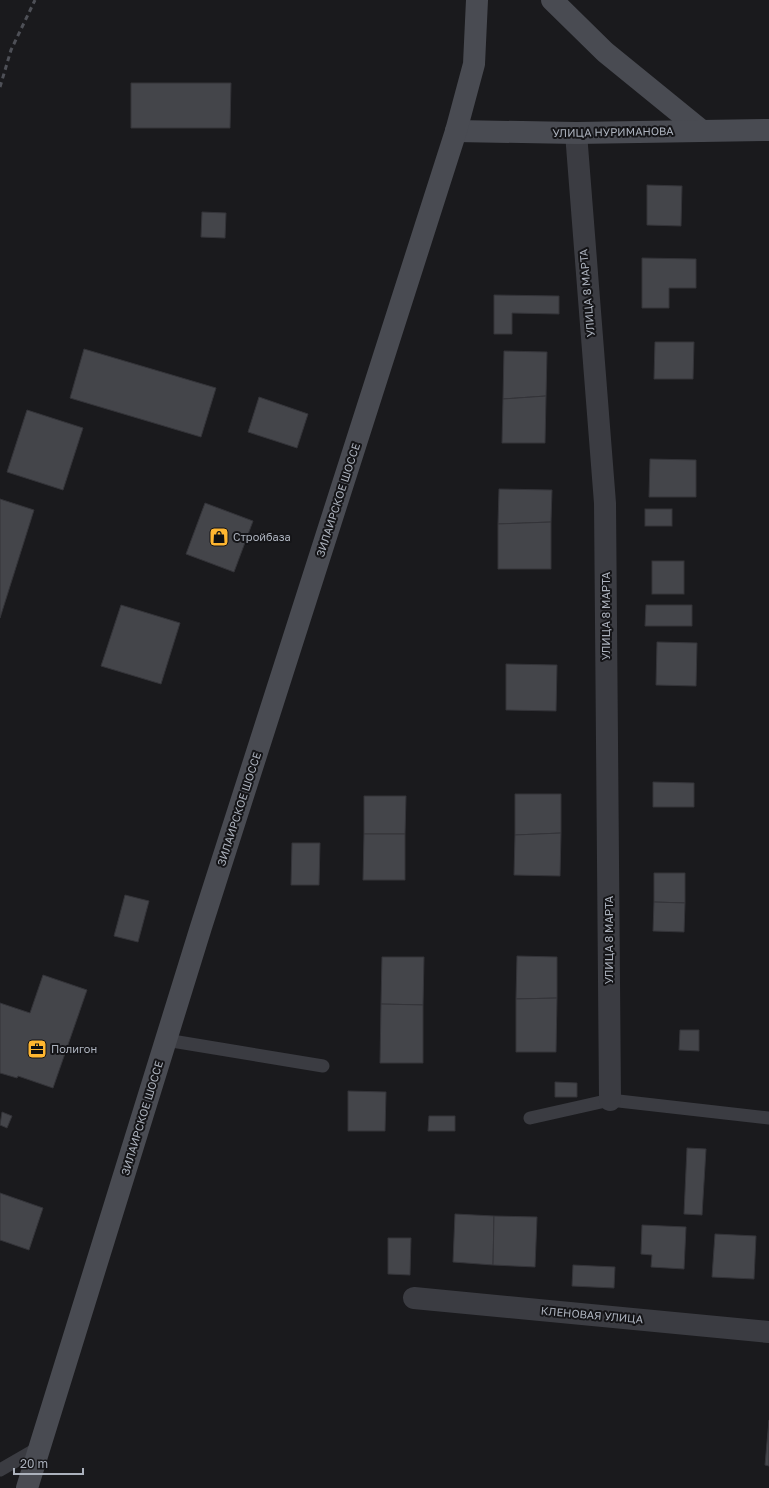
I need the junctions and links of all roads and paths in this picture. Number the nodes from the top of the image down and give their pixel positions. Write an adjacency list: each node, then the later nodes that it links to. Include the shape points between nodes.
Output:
1 (477, 0): 4 (main road, ЗИЛАИРСКОЕ ШОССЕ, via 474,64)
2 (552, 0): 5 (main road, via 605,52)
3 (769, 130): 5 (main road, УЛИЦА НУРИМАНОВА)
4 (456, 131): 6 (main road, УЛИЦА НУРИМАНОВА); 7 (main road, ЗИЛАИРСКОЕ ШОССЕ)
5 (702, 131): 6 (main road, УЛИЦА НУРИМАНОВА)
6 (576, 133): 9 (street, УЛИЦА 8 МАРТА, via 605,503)
7 (166, 1040): 8 (lane); 14 (main road, ЗИЛАИРСКОЕ ШОССЕ)
8 (323, 1066)
9 (610, 1100): 10 (lane); 11 (lane)
10 (530, 1118)
11 (769, 1118)
12 (414, 1298): 13 (street, КЛЕНОВАЯ УЛИЦА)
13 (769, 1332)
14 (40, 1447): 15 (lane); 16 (main road, ЗИЛАИРСКОЕ ШОССЕ)
15 (0, 1470)
16 (27, 1488)

